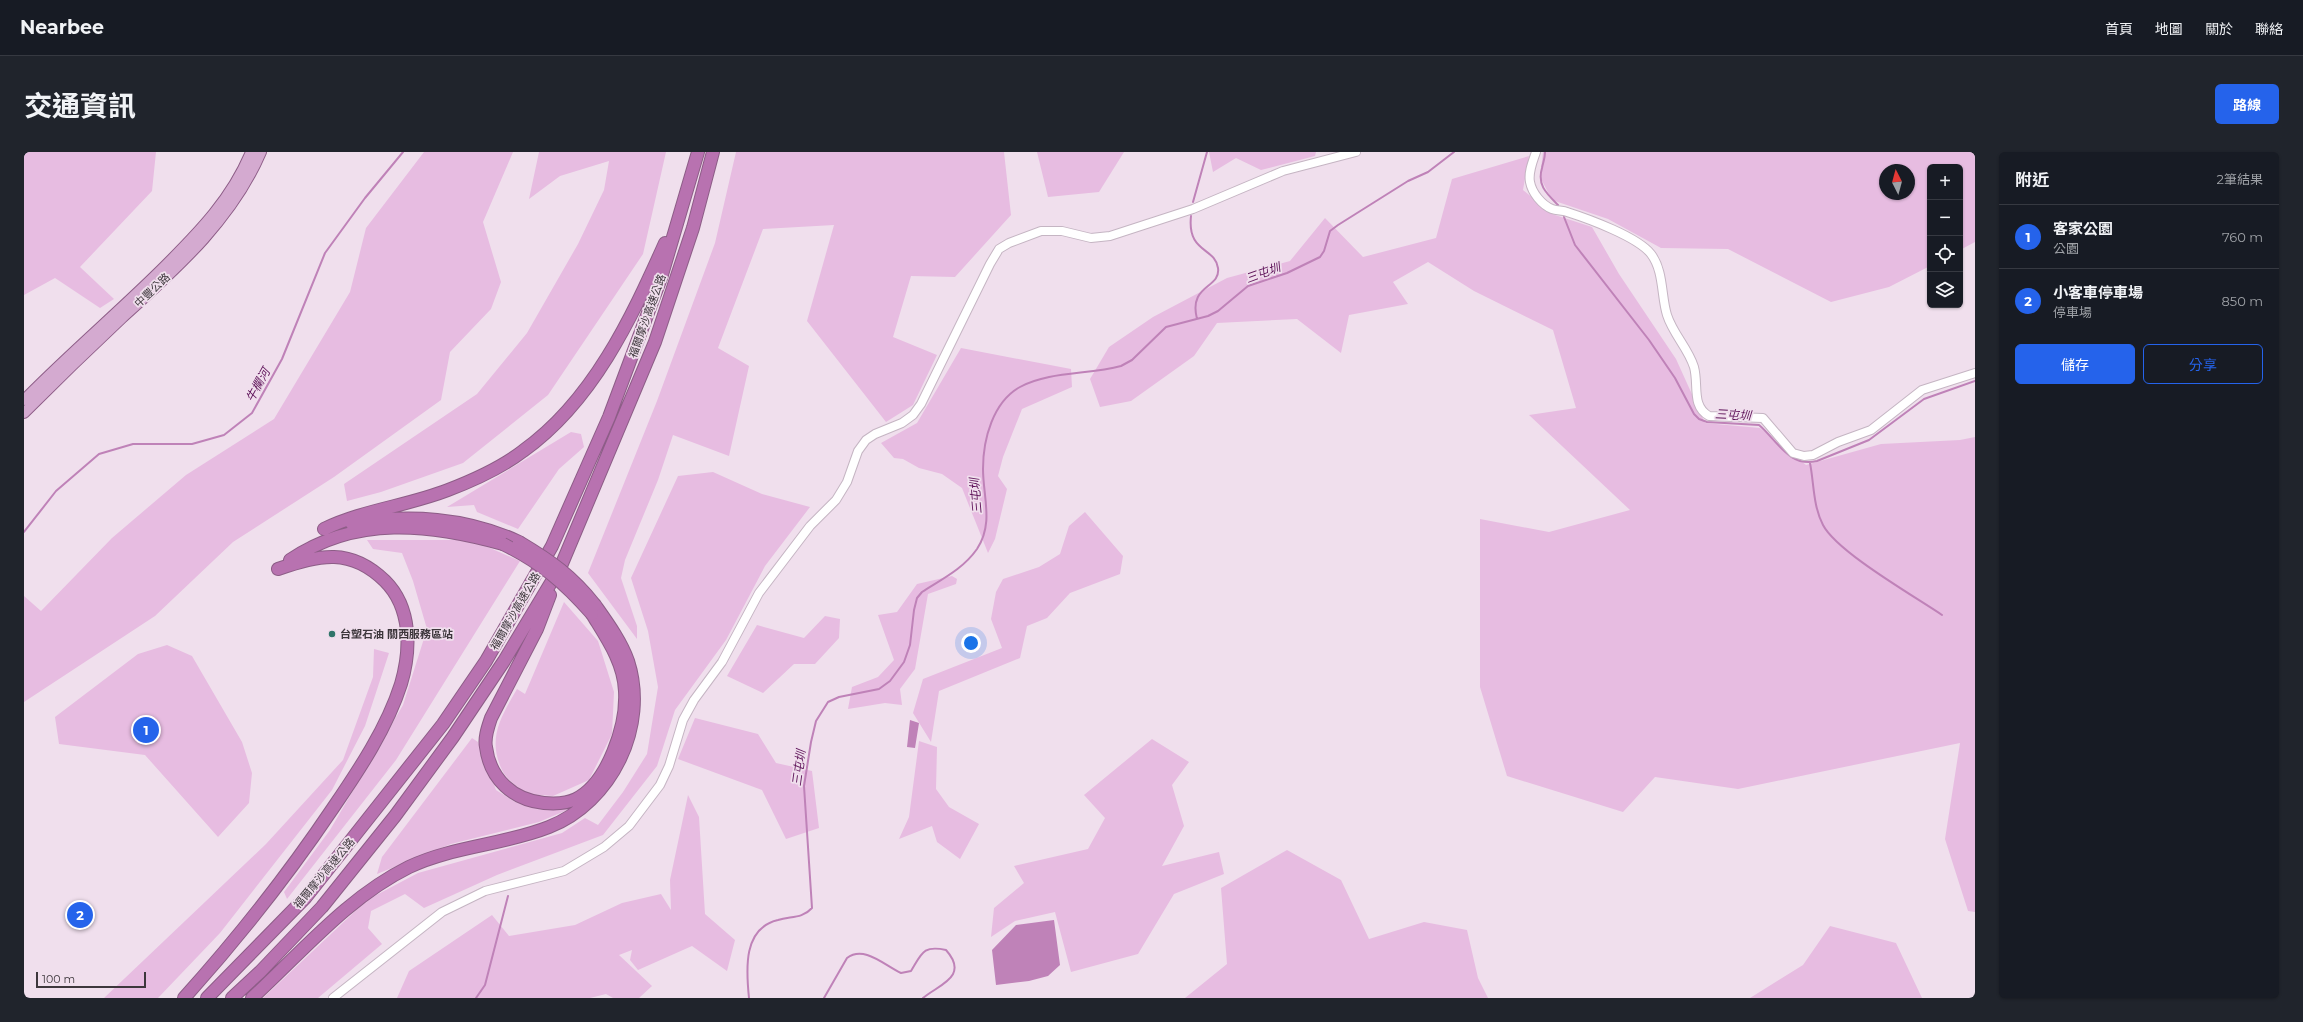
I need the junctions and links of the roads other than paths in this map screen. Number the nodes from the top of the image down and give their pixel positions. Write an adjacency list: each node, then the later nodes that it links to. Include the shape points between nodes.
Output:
1 (251, 152): 8 (main road, 中豐公路, via 239,180 222,205)
2 (261, 152): 8 (main road, 中豐公路, via 237,200 204,240)
3 (698, 152): 7 (highway, 福爾摩沙高速公路)
4 (713, 152): 12 (highway, 福爾摩沙高速公路, via 693,228 656,342)
5 (1356, 152): 18 (street, via 1282,171 1193,209 1110,236 1091,238 1052,230 1041,231 999,249 921,404 913,415 902,423 874,434 866,440 858,451 847,482 836,500 810,526 759,593 748,610 736,639 683,720 669,766 660,785 629,826 604,847 564,871 485,891 442,912)
6 (1536, 152): 9 (street, via 1529,177 1533,191 1543,203 1553,209 1594,221 1636,242 1652,256 1659,271 1668,317 1693,366 1697,404 1701,412 1709,416 1763,418 1793,453 1813,455 1838,442 1871,430 1922,390)
7 (683, 203): 13 (highway, bridge, via 635,309 611,352 558,420 541,436 524,451 489,472 447,491 344,519 324,529 358,522 410,518 467,524 492,531 519,542 563,570 579,585); 15 (highway, 福爾摩沙高速公路, via 662,278 609,417 552,546 486,661 443,724 306,897)
8 (130, 306): 10 (main road, 中豐公路); 11 (main road, 中豐公路)
9 (1975, 373)
10 (24, 400)
11 (24, 413)
12 (562, 566): 13 (highway, via 537,629 491,718 486,733 485,746 496,777 517,796 532,802 561,804 586,794 601,776 618,735 625,690 618,659); 16 (highway, 福爾摩沙高速公路, via 454,736 394,816 322,907)
13 (593, 609): 14 (highway, bridge, via 530,557 502,544 464,533 426,527 393,527 358,532 329,540 304,551 278,569 310,558 332,556 350,558 382,578 396,594 407,623 401,684 386,720 354,776 303,852 250,921); 17 (highway, via 607,622 628,661 634,692 630,734 621,758 606,783 565,820 523,836 446,854 410,867 376,886 340,914)
14 (184, 998)
15 (207, 998)
16 (232, 998)
17 (252, 998)
18 (333, 998)

